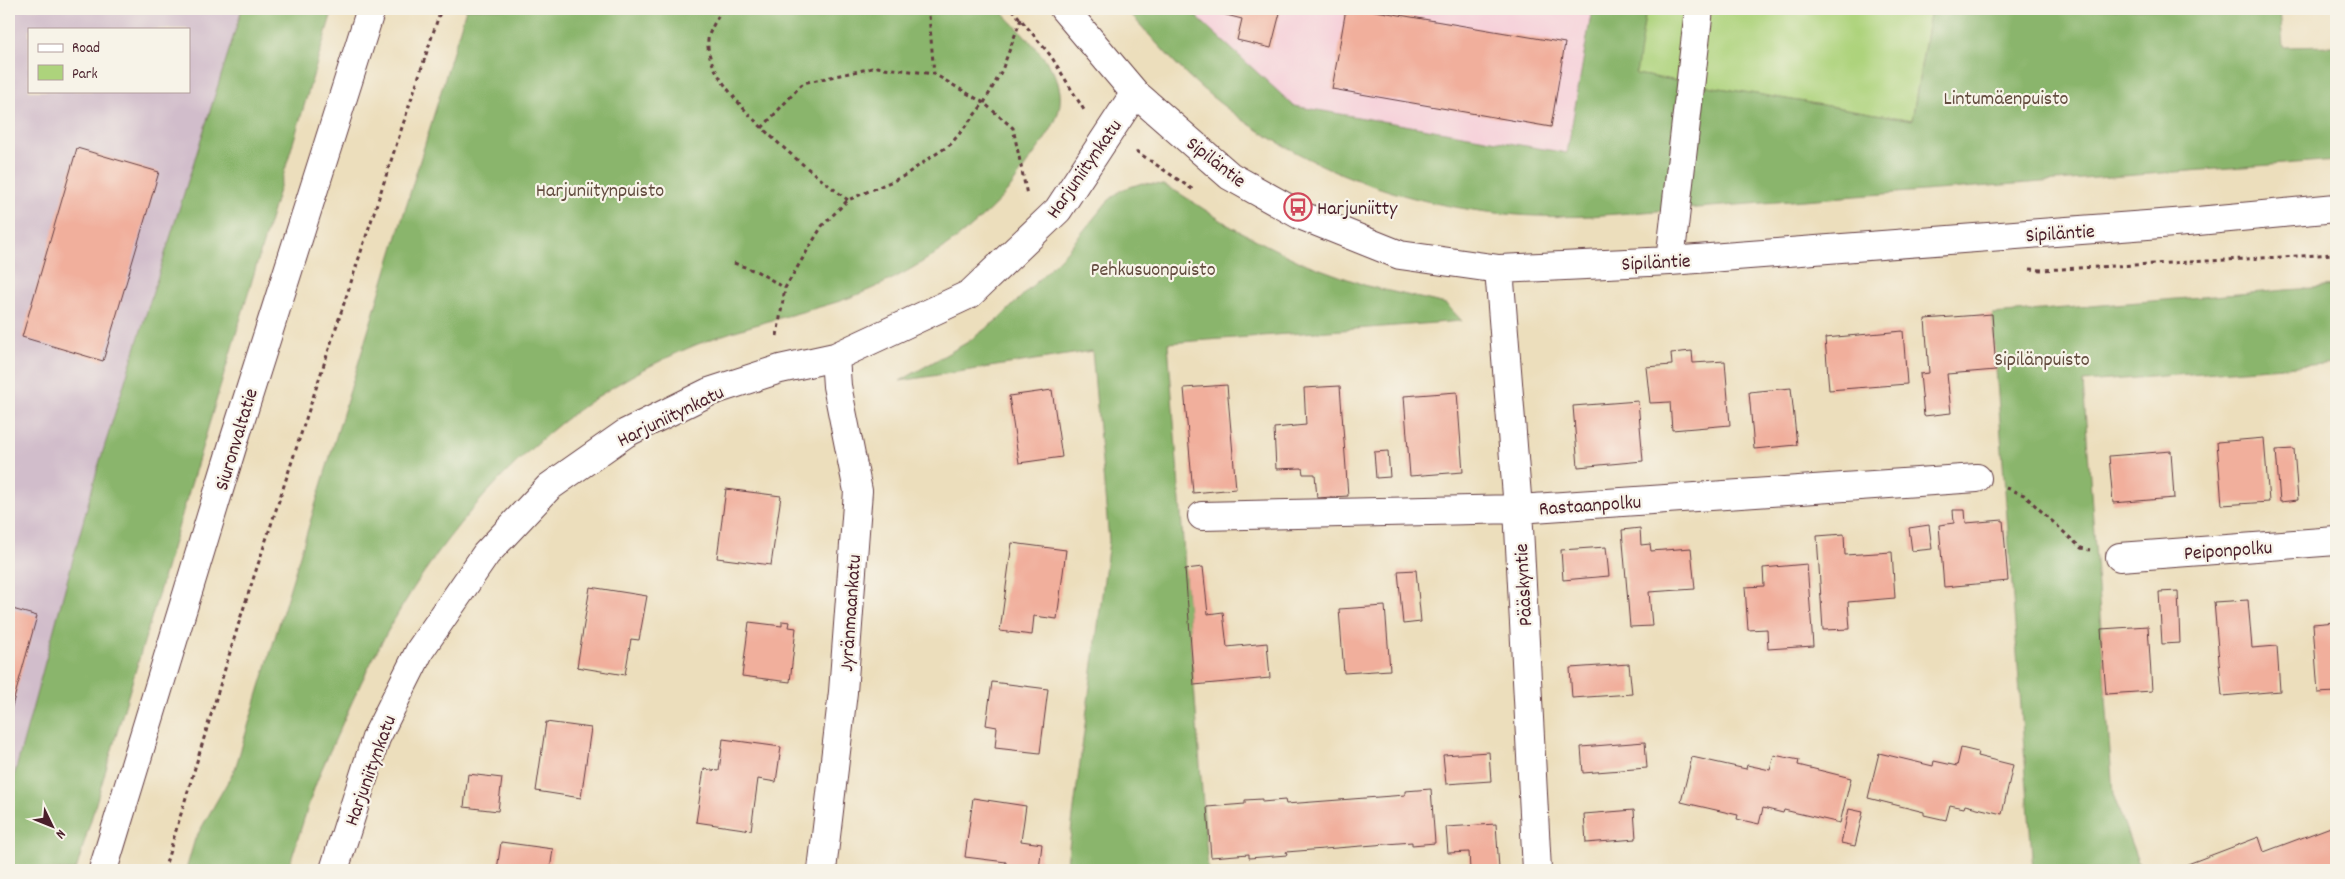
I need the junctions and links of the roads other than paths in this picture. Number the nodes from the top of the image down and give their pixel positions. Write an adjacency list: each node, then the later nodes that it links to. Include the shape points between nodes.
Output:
1 (371, 9): 14 (street, Siuronvaltatie)
2 (1064, 9): 4 (street, Sipiläntie)
3 (1699, 9): 6 (street)
4 (1135, 94): 7 (street, Sipiläntie, via 1230,176 1300,215 1400,255); 8 (street, Harjuniitynkatu, via 1058,210 970,294)
5 (2336, 208): 6 (street, Sipiläntie)
6 (1670, 261): 7 (street, Sipiläntie)
7 (1499, 269): 10 (street, Pääskyntie)
8 (835, 357): 15 (street, Harjuniitynkatu, via 780,369 709,392 626,433 549,488 486,554 420,650 376,738); 16 (street, Jyränmaankatu, via 837,386 858,490 843,692)
9 (1977, 478): 10 (street, Rastaanpolku)
10 (1518, 509): 11 (street, Rastaanpolku); 17 (street, Pääskyntie)
11 (1202, 516)
12 (2336, 541): 13 (street, Peiponpolku)
13 (2120, 557)
14 (103, 870)
15 (334, 870)
16 (822, 870)
17 (1537, 870)

